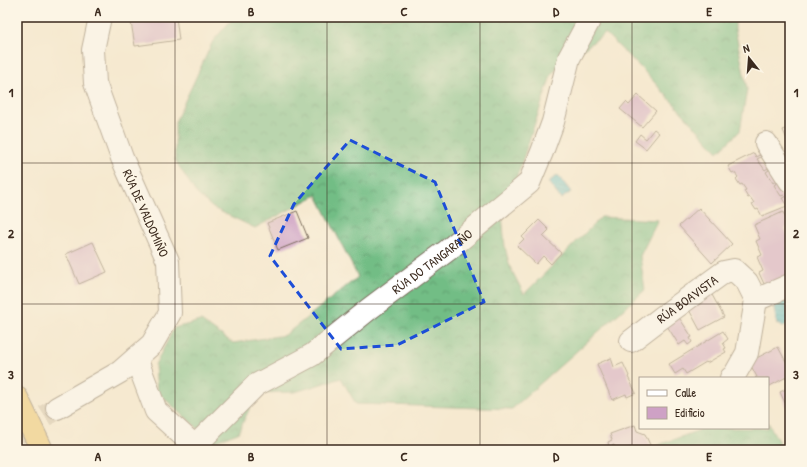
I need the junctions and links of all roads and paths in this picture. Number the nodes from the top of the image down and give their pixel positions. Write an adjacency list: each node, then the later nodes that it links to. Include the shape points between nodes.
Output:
1 (100, 17): 8 (street, RÚA DE VALDOMIÑO, via 93,50 95,83 122,158 168,262 170,314 152,344)
2 (591, 17): 12 (street, RÚA DO TANGARAÑO, via 569,58 553,122 529,183 448,250 312,355 256,384)
3 (766, 143): 4 (street)
4 (790, 182)
5 (790, 285): 6 (street)
6 (756, 300): 7 (street, RÚA BOAVISTA, via 747,282 734,270 724,272); 9 (street, via 747,353)
7 (632, 341)
8 (136, 358): 11 (street, RÚA DE VALDOMIÑO, via 120,372); 12 (street, via 156,411)
9 (732, 377)
10 (17, 398): 13 (highway)
11 (57, 408)
12 (197, 448)
13 (42, 450)

